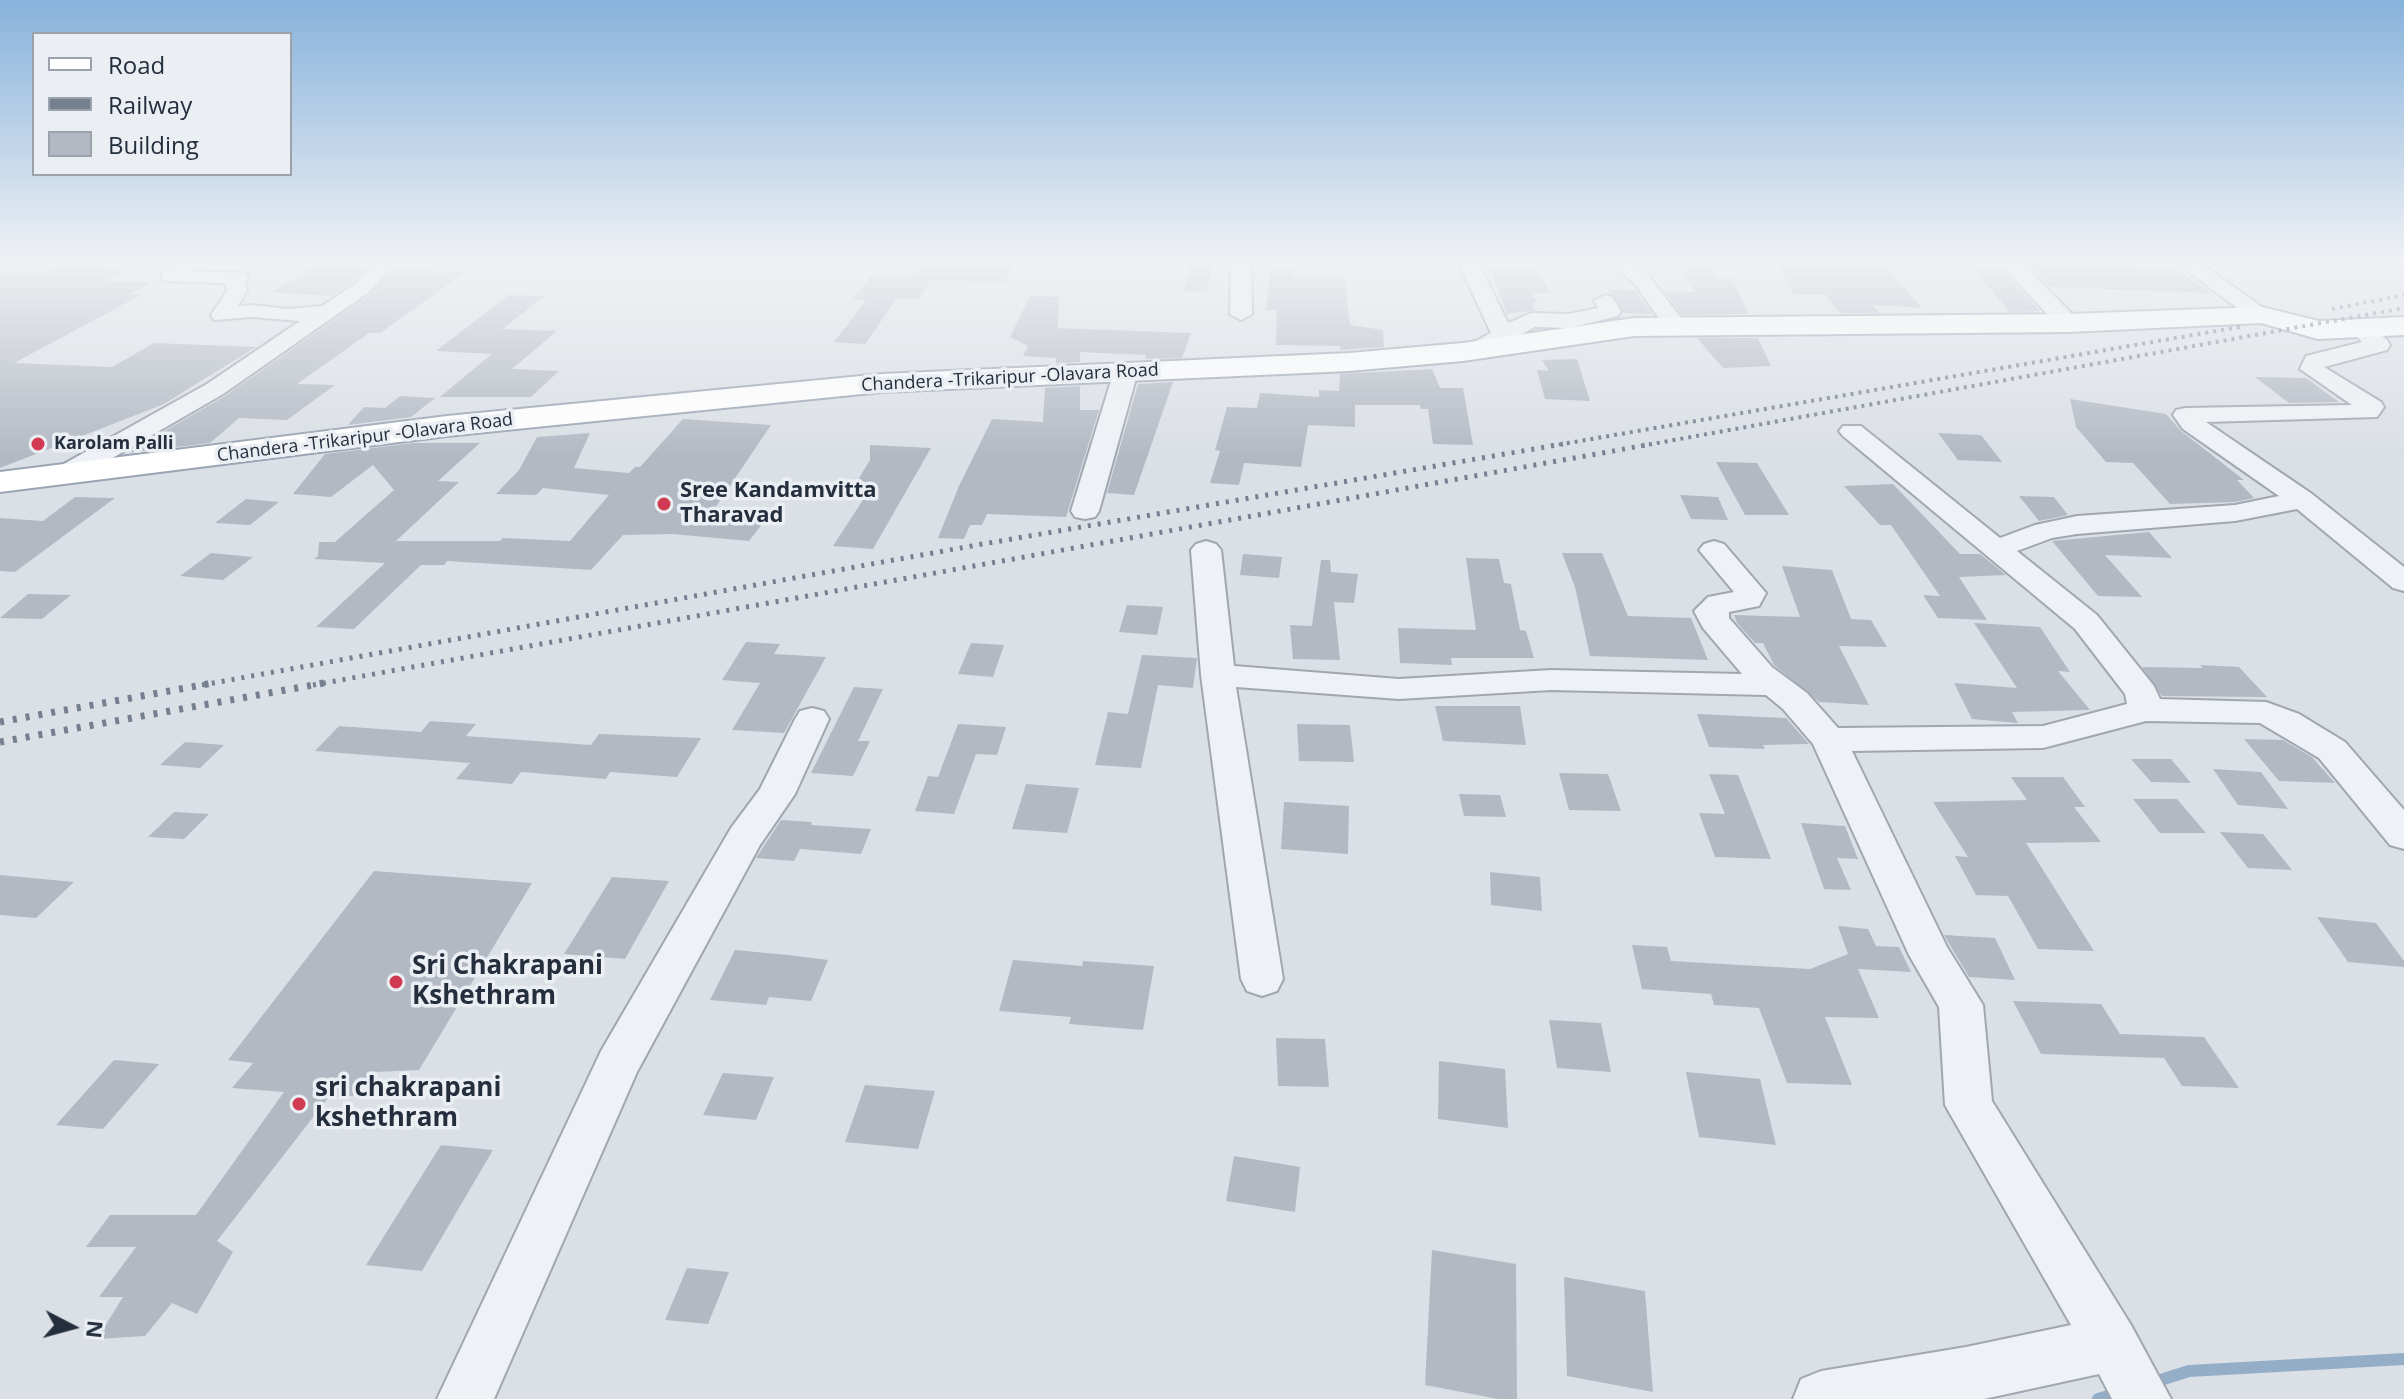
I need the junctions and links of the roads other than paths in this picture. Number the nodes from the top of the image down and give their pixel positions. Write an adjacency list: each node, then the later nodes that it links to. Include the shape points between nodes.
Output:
1 (309, 325): 12 (street, via 215,389)
2 (1498, 325): 9 (street)
3 (1525, 325): 9 (street)
4 (1769, 325): 6 (main road, Chandera -Trikaripur -Olavara Road)
5 (2300, 325): 8 (main road, Chandera -Trikaripur -Olavara Road)
6 (1676, 326): 9 (main road, Chandera -Trikaripur -Olavara Road)
7 (2404, 326): 8 (main road, Chandera -Trikaripur -Olavara Road)
8 (2361, 329): 14 (street, via 2379,345 2314,361 2312,369 2372,407 2368,412 2185,415)
9 (1506, 341): 10 (main road, Chandera -Trikaripur -Olavara Road, via 1476,350 1349,362)
10 (1126, 371): 12 (main road, Chandera -Trikaripur -Olavara Road, via 882,383 462,424); 15 (street)
11 (1852, 431): 16 (street)
12 (62, 476): 13 (main road, Chandera -Trikaripur -Olavara Road)
13 (0, 482)
14 (2302, 500): 16 (street, via 2235,513 2077,525); 19 (street)
15 (1085, 511)
16 (1996, 549): 22 (street, via 2086,622 2142,693)
17 (1206, 550): 20 (street)
18 (1714, 550): 21 (street, via 1751,593 1748,599 1719,604 1710,611 1714,621)
19 (2404, 582)
20 (1218, 675): 21 (street, via 1399,689 1551,680); 26 (street)
21 (1774, 685): 24 (street)
22 (2146, 710): 24 (street, via 2043,737); 25 (street, via 2247,711 2287,722 2332,750)
23 (812, 719): 28 (street, via 776,794 745,838 617,1065)
24 (1829, 740): 27 (street, via 1930,955 1961,1005 1969,1105)
25 (2404, 835)
26 (1262, 979)
27 (2126, 1369): 29 (street, via 1966,1375)
28 (465, 1399)
29 (1821, 1399)

